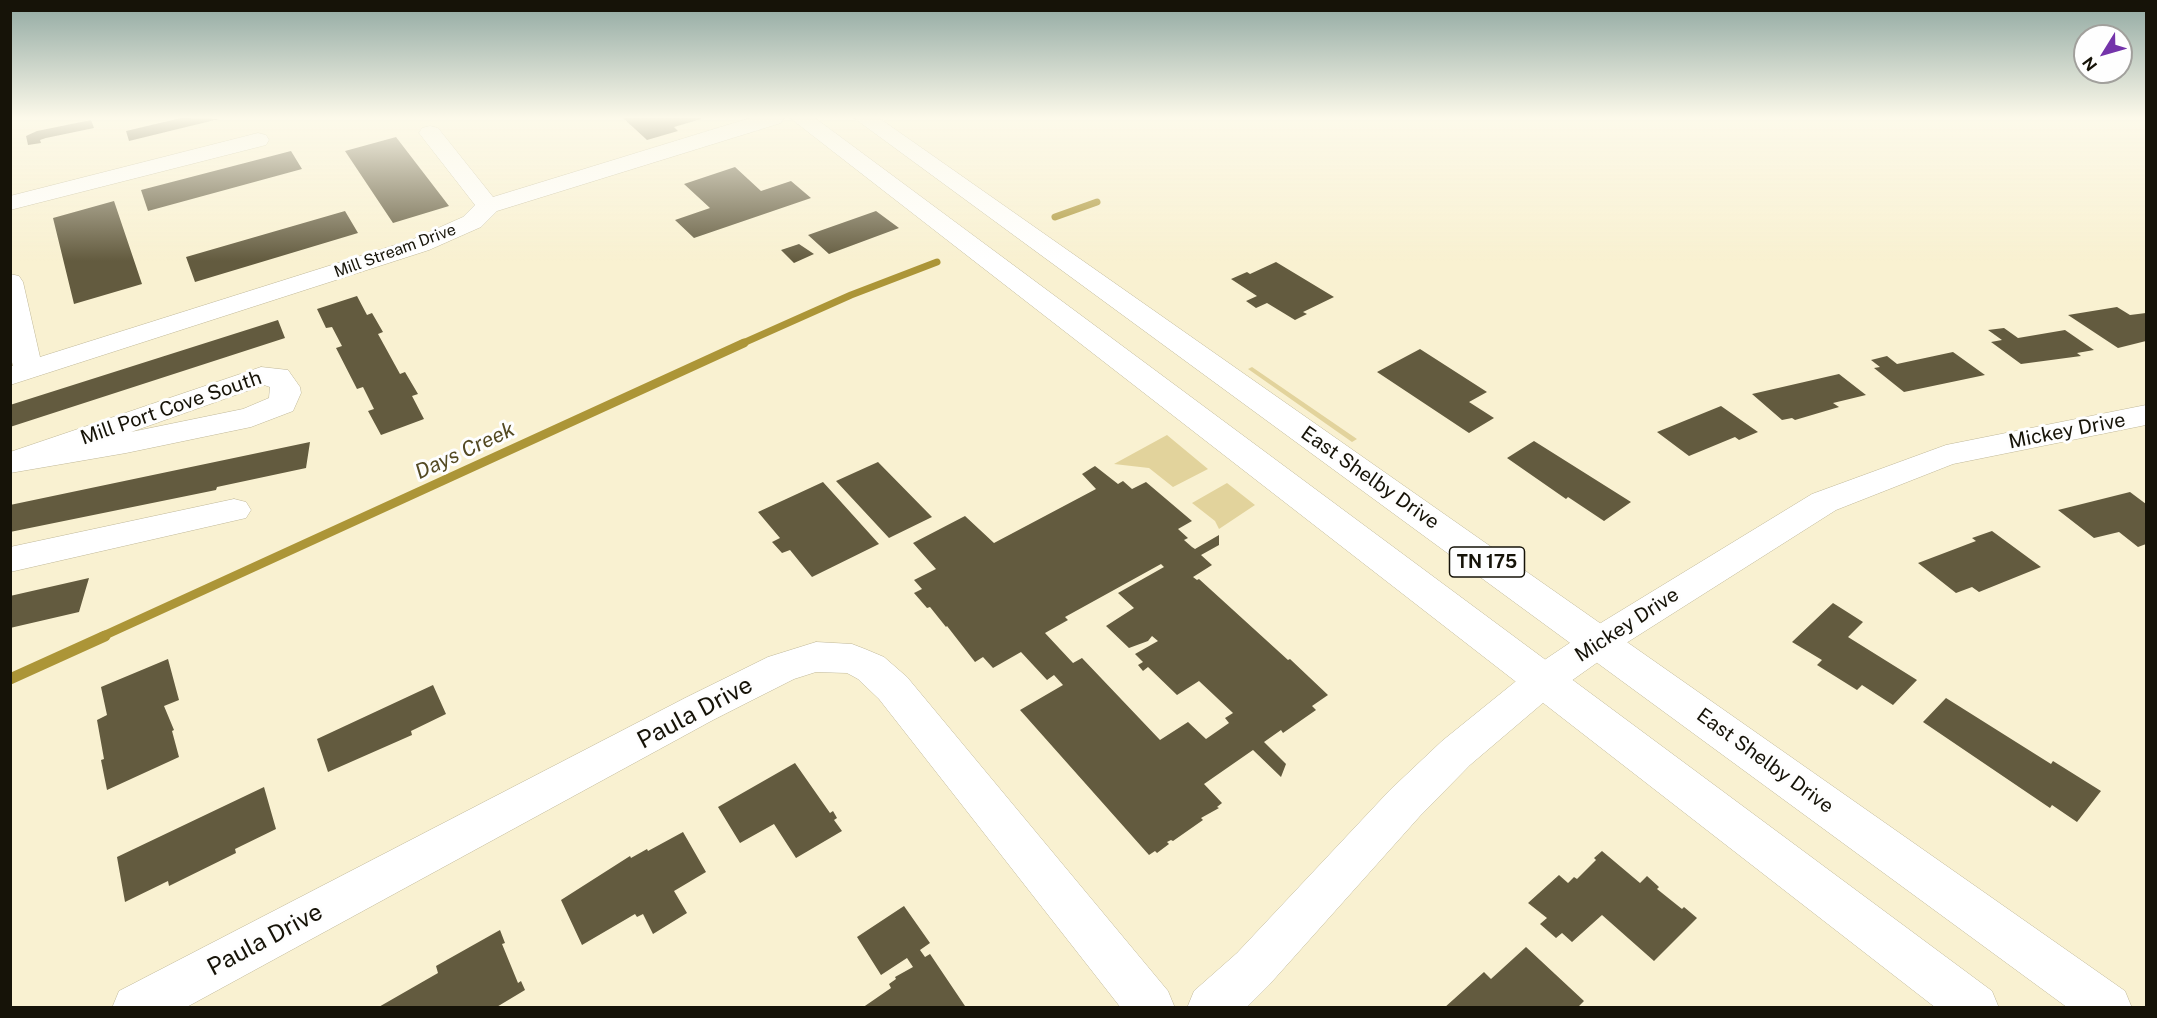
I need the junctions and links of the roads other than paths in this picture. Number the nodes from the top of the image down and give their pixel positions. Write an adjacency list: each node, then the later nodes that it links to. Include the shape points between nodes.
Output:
1 (158, 166): 6 (street)
2 (456, 166): 7 (street)
3 (619, 166): 7 (street, Mill Stream Drive)
4 (863, 166): 15 (street, TN 175)
5 (932, 166): 14 (street, East Shelby Drive / TN 175)
6 (10, 203)
7 (488, 206): 9 (street, Mill Stream Drive, via 472,222 420,245)
8 (10, 282): 9 (street)
9 (19, 373)
10 (2141, 421): 14 (street, Mickey Drive, via 1946,455 1824,502)
11 (17, 461): 11 (street, Mill Port Cove South, via 251,417 282,404 285,387 273,375 252,378)
12 (234, 510): 13 (street)
13 (10, 560)
14 (1599, 642): 15 (street, Mickey Drive); 20 (street, East Shelby Drive / TN 175)
15 (1544, 680): 18 (street, Mickey Drive, via 1456,753 1405,803 1259,962); 19 (street, TN 175)
16 (136, 1008): 17 (street, Paula Drive, via 699,709 781,668 816,657 852,659 871,668 893,688)
17 (1151, 1008)
18 (1211, 1008)
19 (1975, 1008)
20 (2108, 1008)

